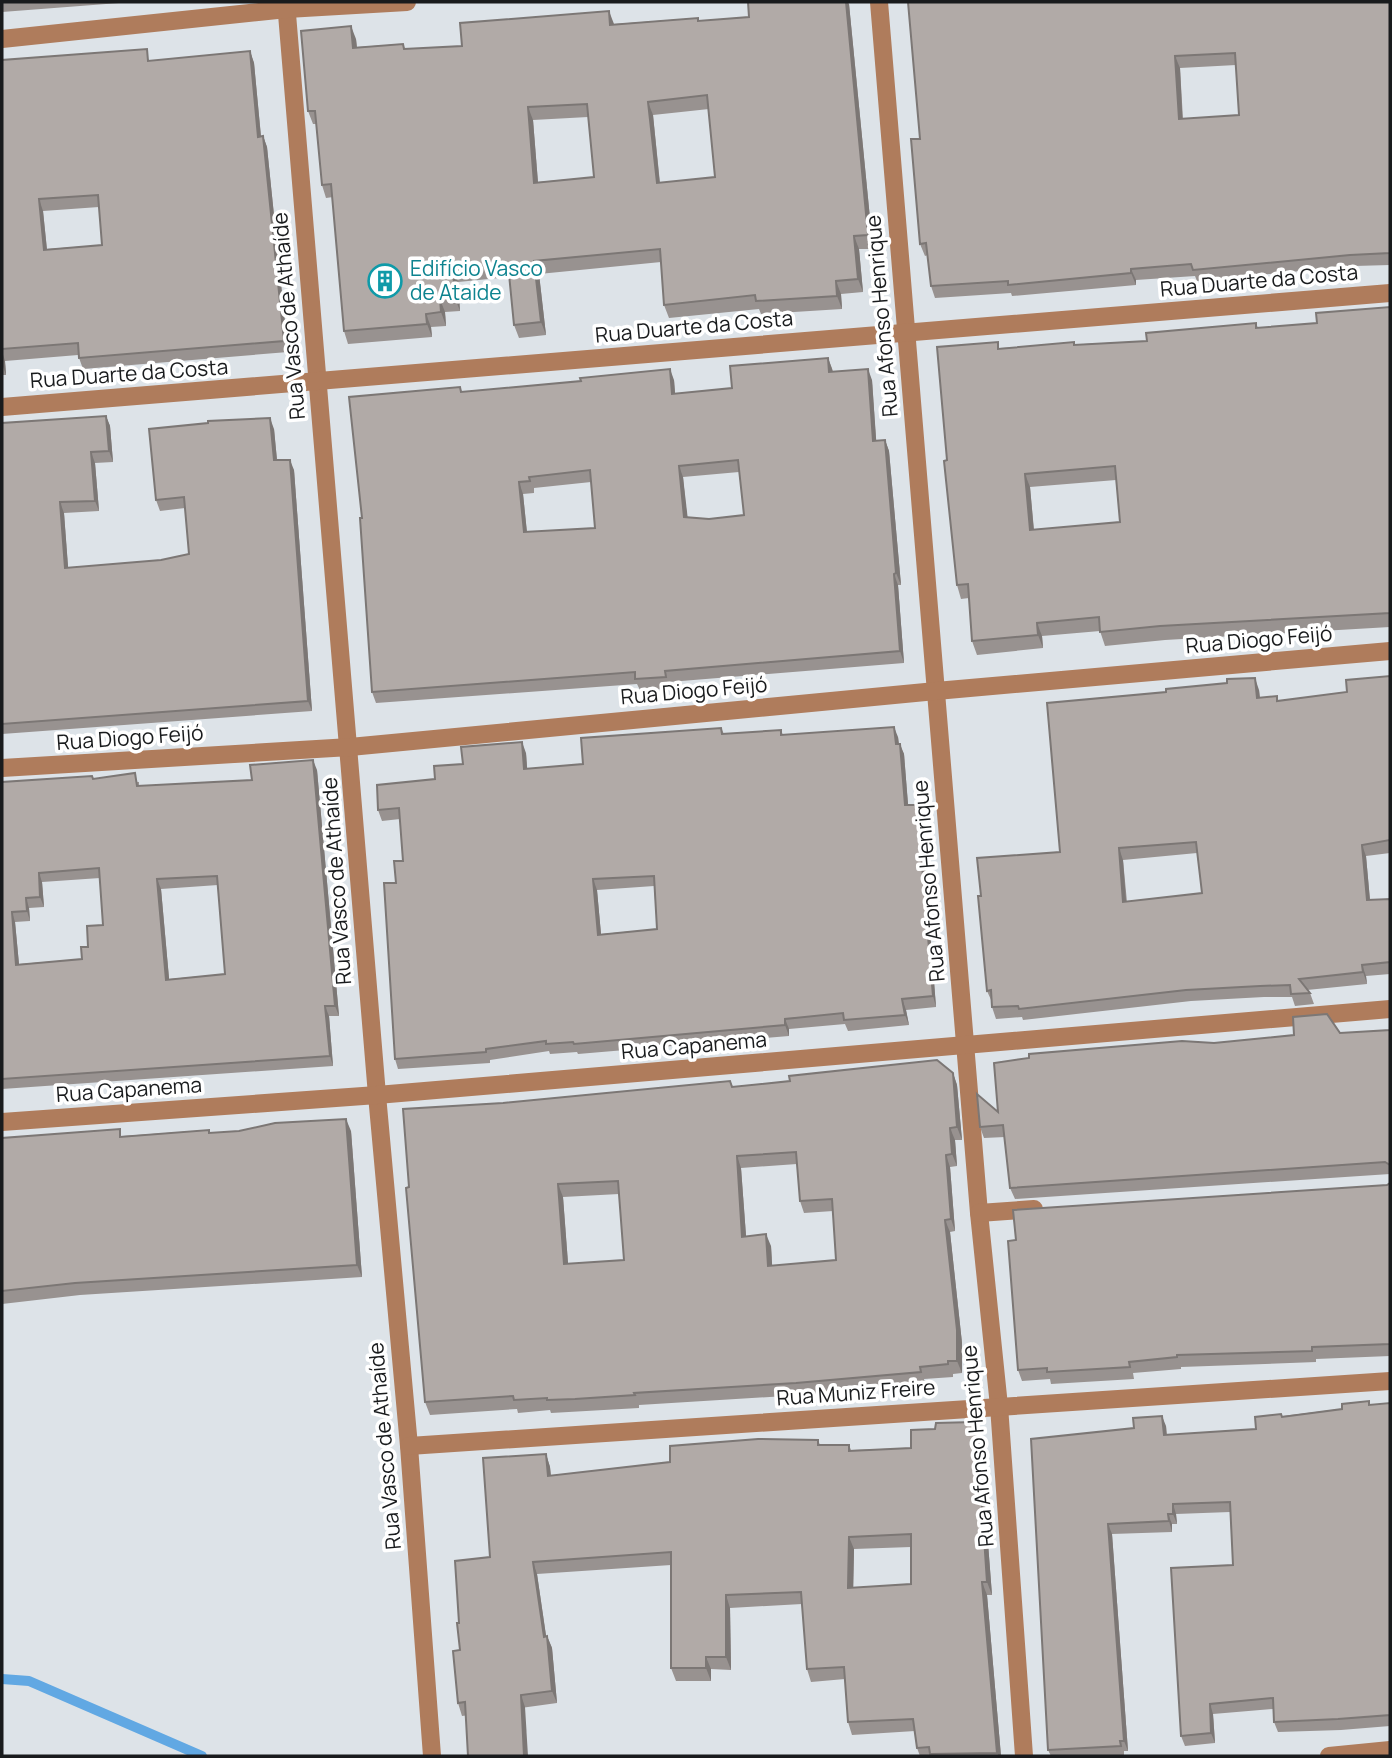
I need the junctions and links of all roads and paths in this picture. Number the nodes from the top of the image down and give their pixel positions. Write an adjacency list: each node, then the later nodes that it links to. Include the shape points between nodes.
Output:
1 (407, 2): 3 (street)
2 (879, 2): 6 (street, Rua Afonso Henrique)
3 (287, 5): 4 (street); 7 (street, Rua Vasco de Athaíde)
4 (2, 39)
5 (1390, 293): 6 (street, Rua Duarte da Costa)
6 (906, 332): 7 (street, Rua Duarte da Costa); 10 (street, Rua Afonso Henrique)
7 (317, 383): 8 (street, Rua Duarte da Costa); 11 (street, Rua Vasco de Athaíde)
8 (2, 407)
9 (1390, 651): 10 (street, Rua Diogo Feijó)
10 (936, 691): 11 (street, Rua Diogo Feijó); 14 (street, Rua Afonso Henrique)
11 (350, 747): 12 (street, Rua Diogo Feijó); 15 (street, Rua Vasco de Athaíde)
12 (2, 768)
13 (1390, 1009): 14 (street, Rua Capanema)
14 (965, 1046): 15 (street, Rua Capanema); 18 (street, Rua Afonso Henrique)
15 (377, 1095): 16 (street, Rua Capanema); 21 (street, Rua Vasco de Athaíde)
16 (2, 1122)
17 (1047, 1208): 18 (street)
18 (979, 1213): 20 (street, Rua Afonso Henrique)
19 (1390, 1381): 20 (street, Rua Muniz Freire)
20 (999, 1406): 21 (street, Rua Muniz Freire); 24 (street, Rua Afonso Henrique)
21 (409, 1446): 23 (street, Rua Vasco de Athaíde)
22 (1390, 1750): 25 (street)
23 (432, 1756)
24 (1024, 1756)
25 (1329, 1756)

